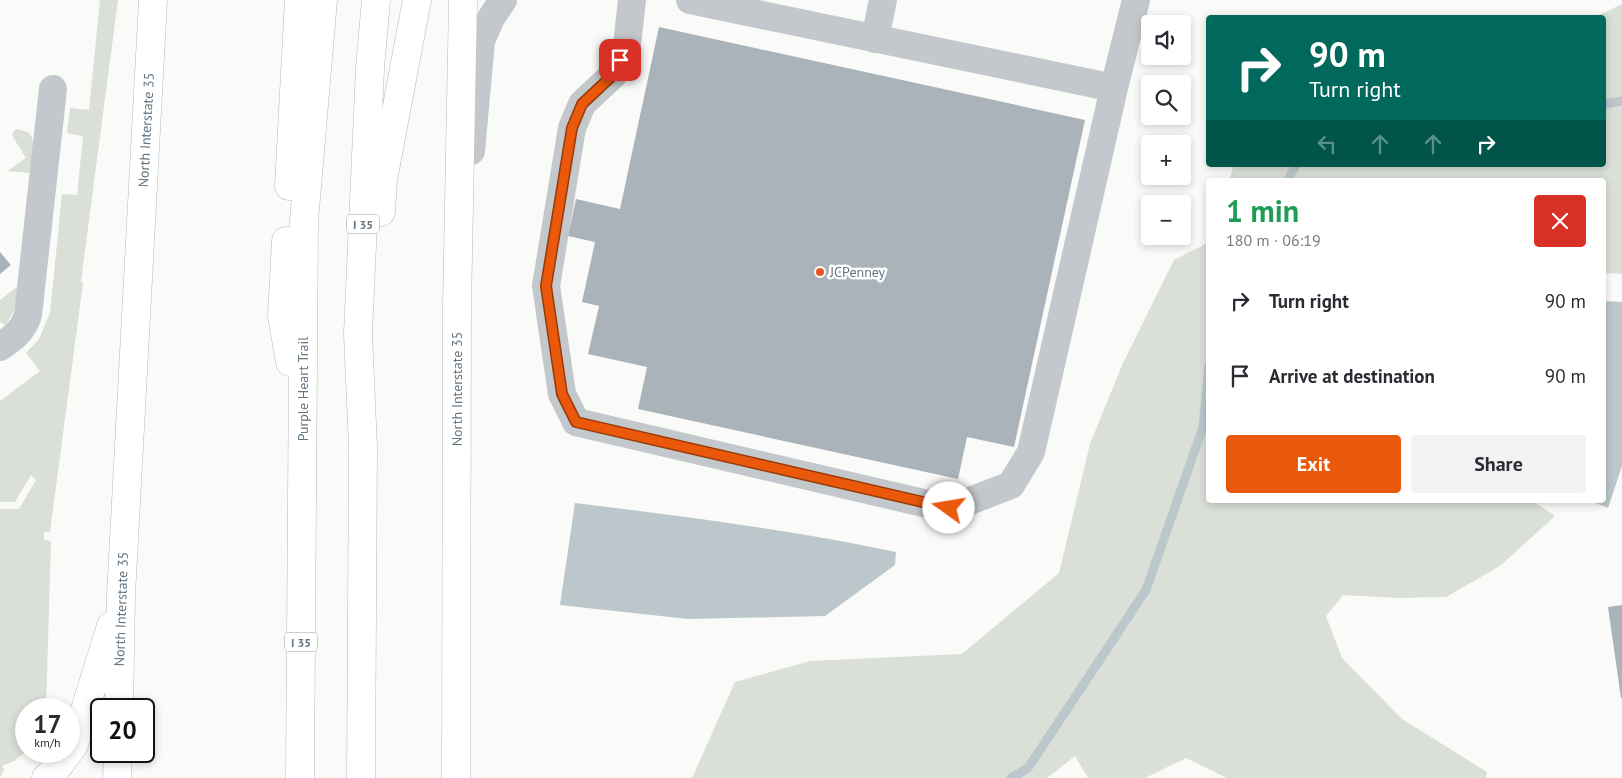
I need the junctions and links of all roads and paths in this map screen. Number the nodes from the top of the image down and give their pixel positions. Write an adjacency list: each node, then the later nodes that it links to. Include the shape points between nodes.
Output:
1 (153, 0): 19 (main road, North Interstate 35)
2 (299, 0): 17 (main road, via 282,316)
3 (323, 0): 17 (main road, Purple Heart Trail / I 35, via 304,221)
4 (376, 0): 18 (main road, I 35, via 358,334)
5 (417, 0): 18 (main road, via 383,180)
6 (463, 0): 15 (main road, North Interstate 35)
7 (503, 0): 15 (lane, via 481,40)
8 (632, 0): 13 (lane, via 627,45 614,74 582,104 572,128 546,286 562,394 576,422 949,508 1011,485 1031,452)
9 (690, 0): 12 (lane)
10 (883, 0): 12 (lane)
11 (1136, 0): 13 (lane)
12 (875, 38): 13 (lane)
13 (1114, 88)
14 (53, 89): 16 (lane, via 28,315 16,336)
15 (457, 307): 26 (main road, North Interstate 35)
16 (0, 347)
17 (302, 434): 24 (main road, Purple Heart Trail / I 35)
18 (363, 448): 25 (main road, I 35)
19 (121, 596): 20 (main road, North Interstate 35); 22 (main road, via 74,744)
20 (119, 698)
21 (118, 763): 23 (main road)
22 (46, 778)
23 (117, 778)
24 (300, 778)
25 (361, 778)
26 (456, 778)

